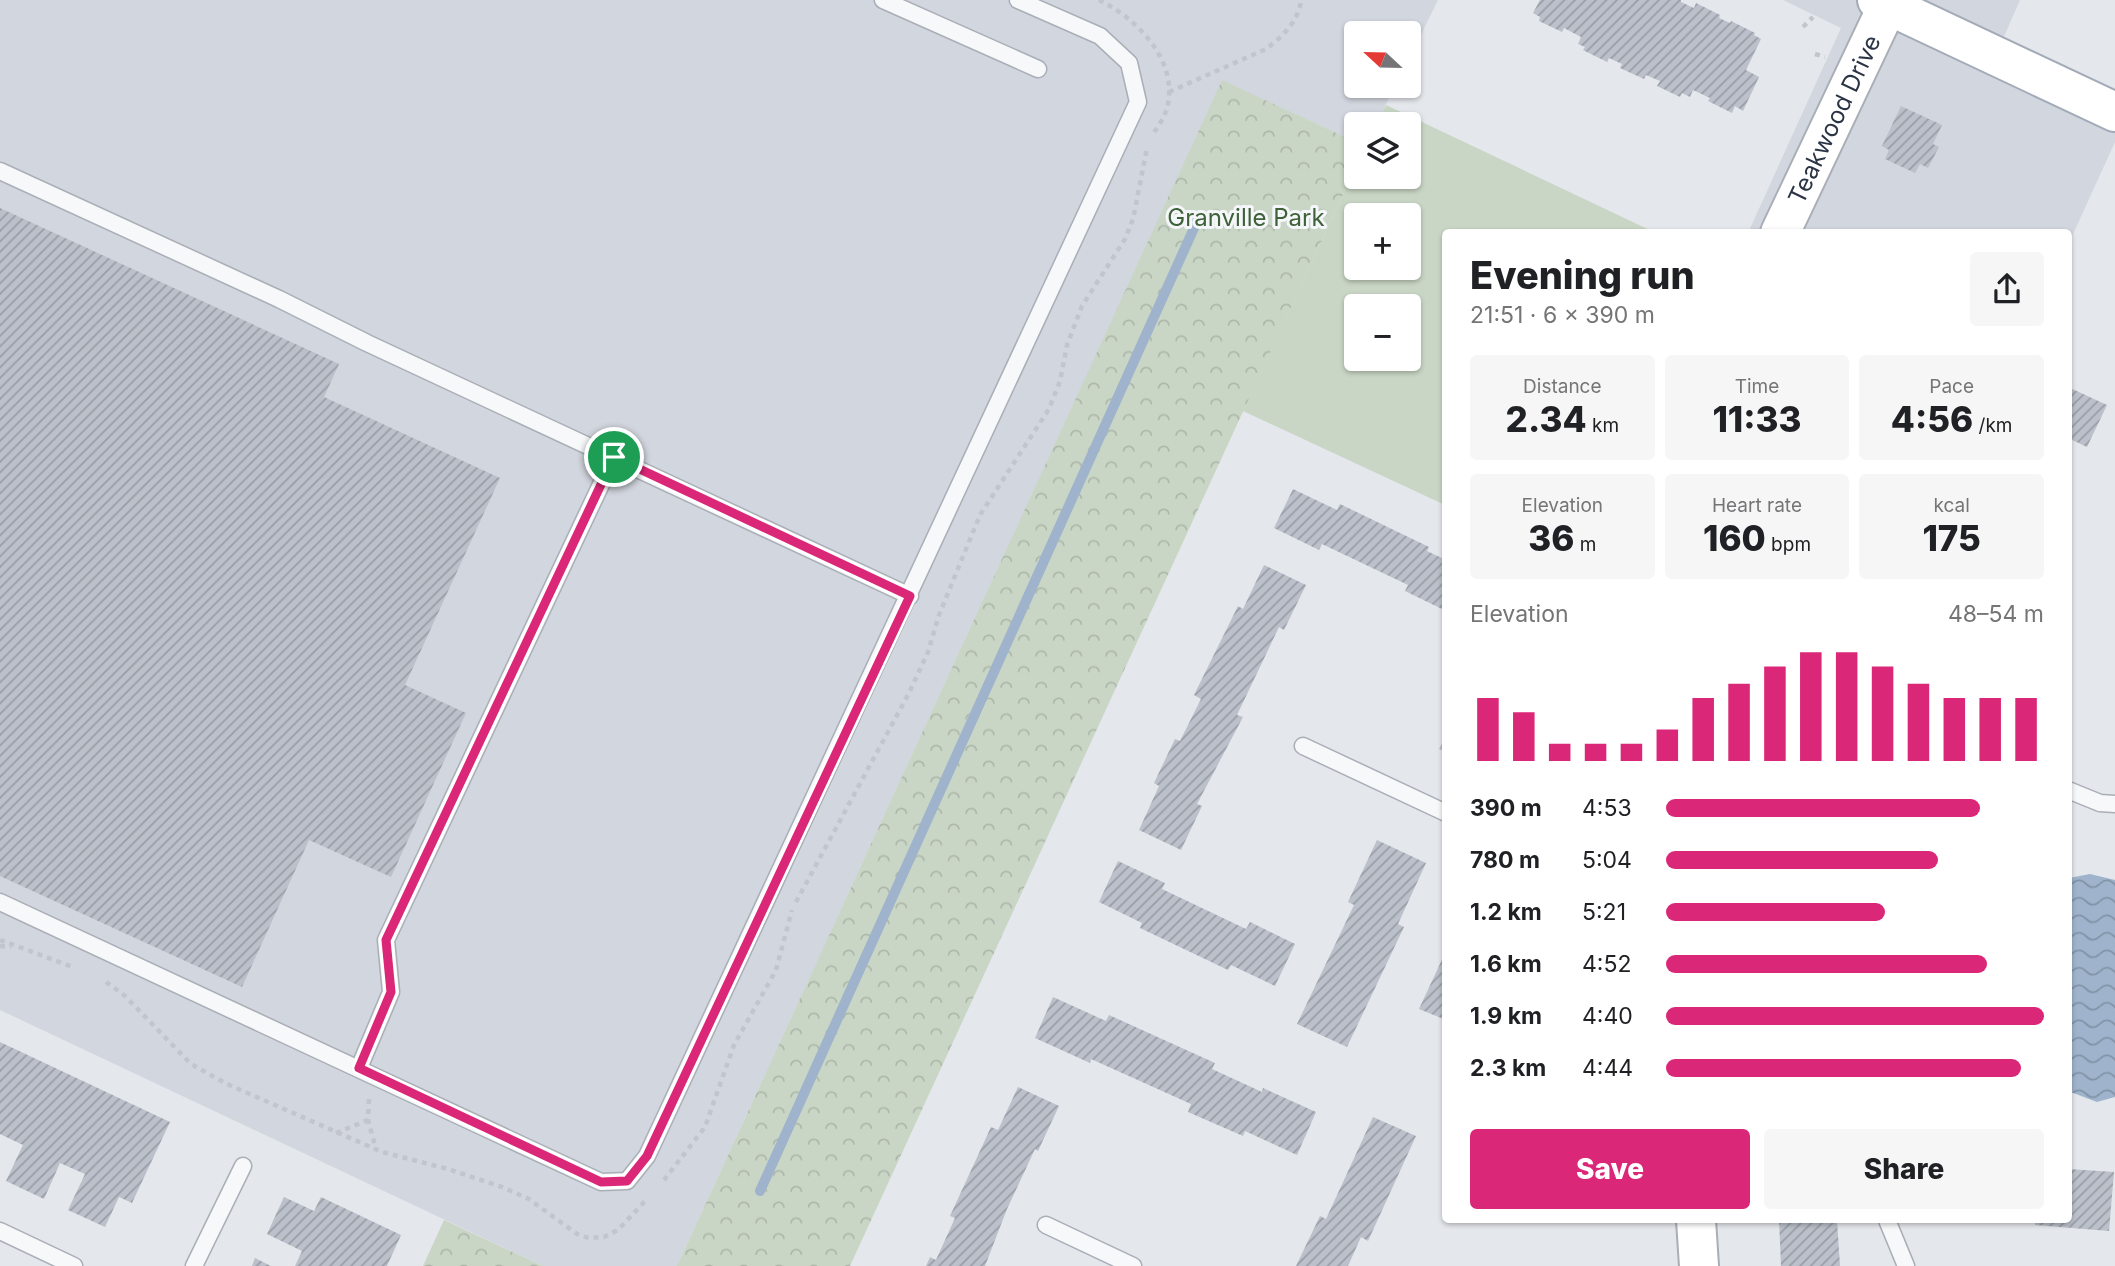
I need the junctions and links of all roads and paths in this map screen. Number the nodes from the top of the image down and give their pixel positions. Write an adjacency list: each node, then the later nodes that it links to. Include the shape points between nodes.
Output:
1 (883, 0): 7 (lane)
2 (1018, 0): 12 (lane, via 1100,36 1129,63 1138,102)
3 (1301, 0): 29 (path, via 1291,25 1266,49 1169,92 1168,106 1144,155 1133,219 1082,306 1049,409 980,515 909,693 792,908 776,970 734,1045 705,1127)
4 (1885, 2): 8 (street); 10 (street, Teakwood Drive)
5 (1813, 18): 6 (path)
6 (1803, 27)
7 (1038, 69)
8 (2115, 113)
9 (0, 171): 11 (lane)
10 (1782, 229)
11 (614, 457): 12 (lane); 23 (lane, via 386,940 391,992)
12 (910, 596): 23 (lane, via 647,1156 627,1181 601,1182)
13 (1303, 746): 16 (lane)
14 (2072, 792): 15 (lane)
15 (2115, 804)
16 (1442, 811)
17 (0, 902): 23 (lane)
18 (0, 940): 20 (path)
19 (0, 946): 20 (path)
20 (15, 947): 21 (path)
21 (80, 969)
22 (100, 977): 26 (path, via 124,995 191,1064)
23 (359, 1068)
24 (369, 1096): 25 (path)
25 (368, 1120): 26 (path); 27 (path)
26 (335, 1133): 27 (path)
27 (376, 1150): 30 (path, via 502,1187 589,1238 618,1230)
28 (243, 1166): 36 (lane)
29 (661, 1183)
30 (653, 1192)
31 (1696, 1223): 38 (street)
32 (1888, 1223): 39 (lane)
33 (1046, 1225): 37 (lane)
34 (0, 1231): 35 (lane)
35 (74, 1266)
36 (194, 1266)
37 (1133, 1266)
38 (1699, 1266)
39 (1906, 1266)

